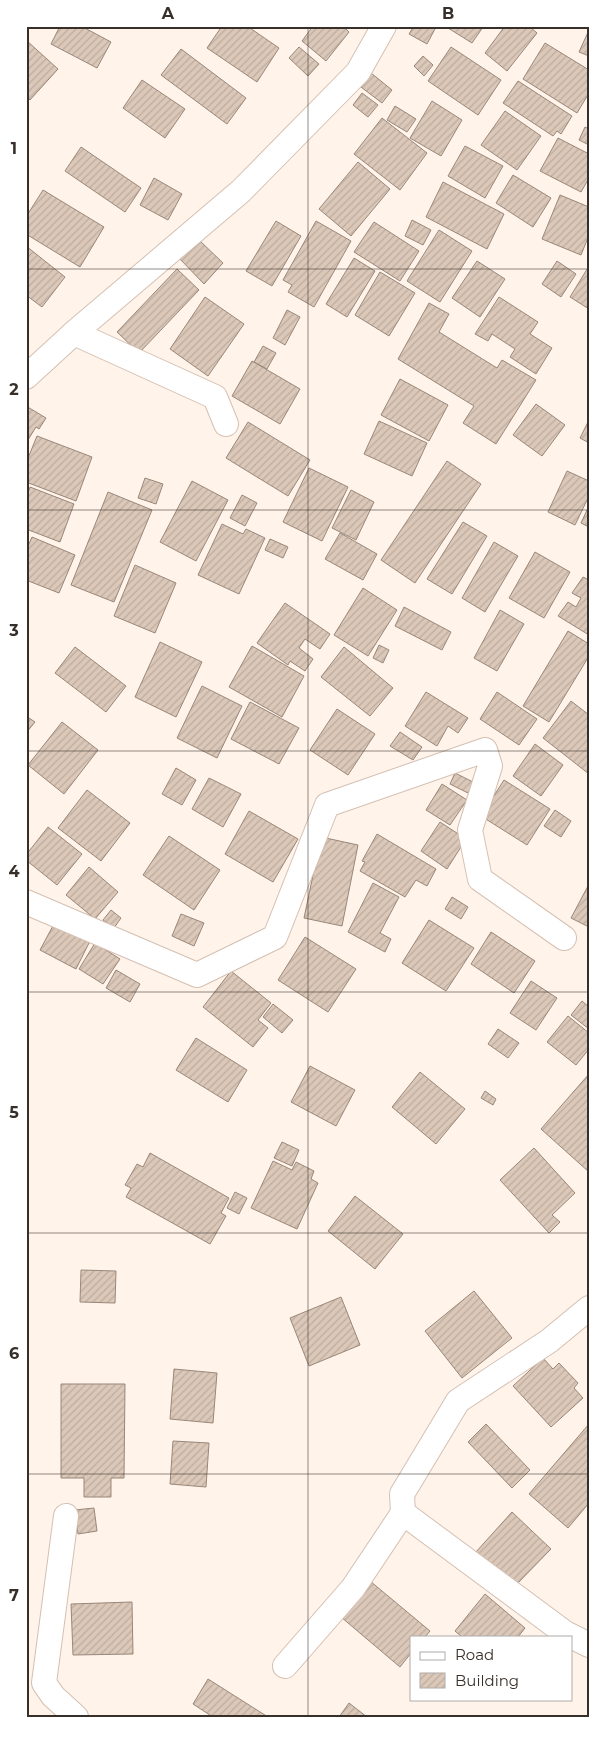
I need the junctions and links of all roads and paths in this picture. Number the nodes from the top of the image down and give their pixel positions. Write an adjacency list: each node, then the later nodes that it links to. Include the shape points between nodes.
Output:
1 (384, 26): 2 (street, via 358,72 241,190)
2 (74, 333): 3 (street); 4 (street, via 215,397)
3 (26, 377)
4 (226, 424)
5 (26, 902): 6 (street, via 198,975 276,937 327,805 485,750 490,766 470,830 480,879)
6 (564, 938)
7 (589, 1308): 8 (street, via 549,1341 458,1401 402,1494)
8 (403, 1512): 10 (street); 13 (street, via 353,1588)
9 (66, 1516): 14 (street, via 44,1682 53,1696)
10 (570, 1636)
11 (572, 1637): 12 (street)
12 (589, 1645)
13 (285, 1666)
14 (76, 1717)

